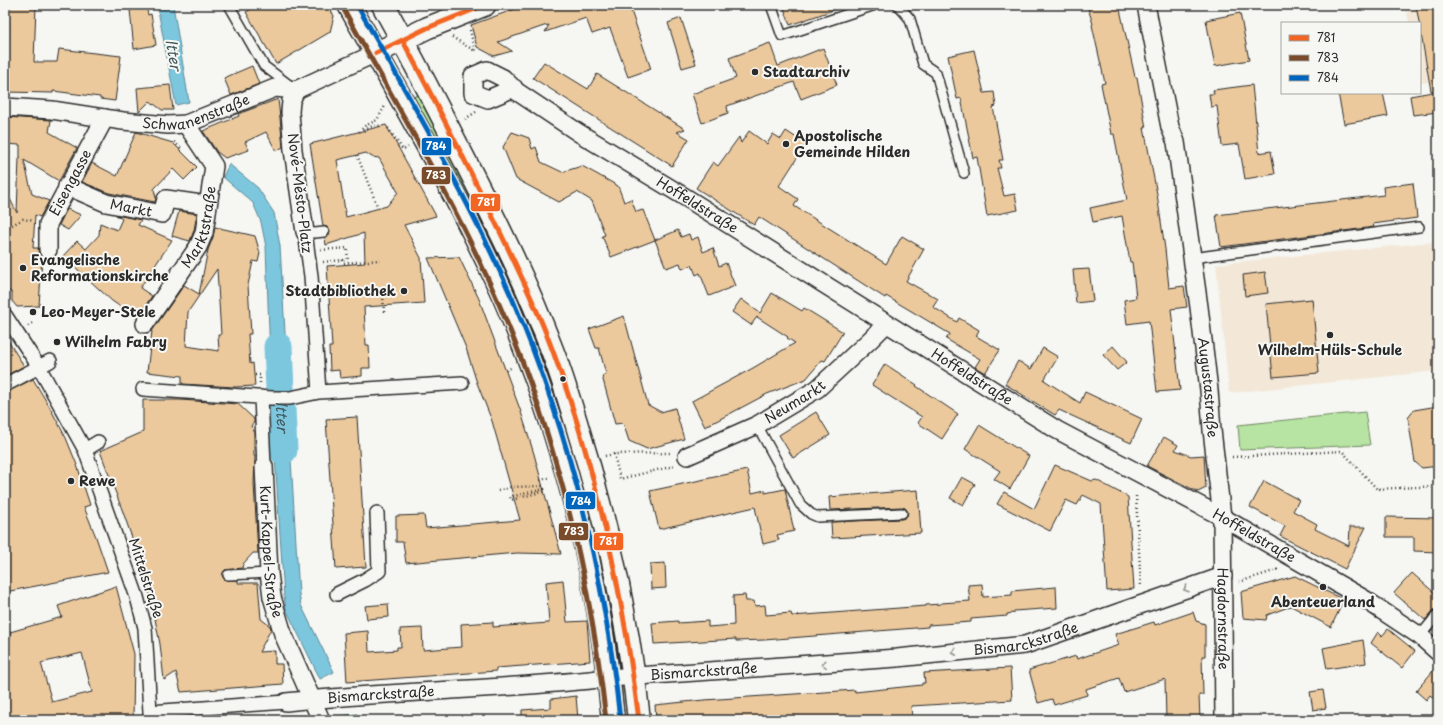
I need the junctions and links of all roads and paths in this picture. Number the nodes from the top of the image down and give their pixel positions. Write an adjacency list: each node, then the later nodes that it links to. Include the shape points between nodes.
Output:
1 (229, 5): 14 (lane, via 264,66)
2 (349, 5): 12 (main road)
3 (383, 5): 11 (main road)
4 (485, 5): 11 (street, via 442,21)
5 (771, 5): 6 (lane, via 782,36)
6 (875, 5)
7 (898, 5): 27 (lane, via 910,19 922,64 936,72)
8 (1146, 5): 38 (street, Augustastraße, via 1170,127 1176,142)
9 (468, 24): 10 (path, via 475,51)
10 (447, 34)
11 (403, 41): 12 (street); 79 (main road, via 506,241 553,352 601,508)
12 (376, 53): 14 (street); 80 (main road, via 476,238 504,297 538,382 567,473 591,573)
13 (514, 88): 46 (street, Hoffeldstraße, via 579,133)
14 (296, 90): 20 (street, Schwanenstraße, via 275,88); 34 (street, Nové-Město-Platz, via 290,112)
15 (387, 102): 24 (path, via 378,120)
16 (5, 107): 18 (street, Schwanenstraße, via 52,110)
17 (478, 111): 19 (path)
18 (105, 118): 20 (street, Schwanenstraße, via 168,125); 28 (street, Eisengasse)
19 (462, 120)
20 (186, 124): 29 (street, Marktstraße, via 214,166)
21 (382, 126): 23 (path)
22 (388, 128): 25 (path, via 403,150)
23 (364, 131)
24 (359, 132)
25 (408, 147)
26 (357, 155): 30 (path)
27 (964, 174)
28 (67, 186): 29 (street, Markt, via 106,203 162,214 166,199); 31 (street, Eisengasse)
29 (208, 205): 45 (street, Marktstraße, via 204,233 198,247)
30 (378, 208)
31 (48, 224): 33 (path, via 23,219); 36 (street, Eisengasse)
32 (1419, 227): 38 (lane)
33 (5, 229)
34 (305, 232): 35 (lane); 51 (street, Nové-Město-Platz, via 311,276)
35 (324, 232)
36 (48, 250)
37 (318, 250): 41 (path, via 347,248)
38 (1192, 258): 69 (street, Augustastraße)
39 (380, 260): 41 (path)
40 (323, 262): 41 (path)
41 (348, 262)
42 (383, 295): 43 (path)
43 (384, 312)
44 (5, 315): 47 (street, Mittelstraße, via 21,330)
45 (145, 324)
46 (886, 324): 53 (street, Neumarkt, via 817,389); 69 (street, Hoffeldstraße, via 1057,430)
47 (45, 364): 49 (street); 55 (street, Mittelstraße)
48 (462, 383): 51 (street)
49 (5, 385)
50 (143, 389): 52 (street)
51 (319, 392): 52 (street, via 290,398)
52 (267, 398): 60 (street, Kurt-Kappel-Straße)
53 (757, 425): 59 (street, Neumarkt); 68 (lane, via 800,504 811,514 818,517)
54 (98, 442): 55 (street)
55 (85, 450): 83 (street, Mittelstraße, via 137,597 145,628)
56 (614, 454): 57 (path); 59 (path); 59 (path, via 620,479)
57 (606, 456)
58 (1230, 457): 63 (path, via 1342,451 1377,489)
59 (679, 458)
60 (264, 466): 71 (street, Kurt-Kappel-Straße, via 259,482)
61 (549, 478): 62 (path)
62 (540, 480)
63 (1438, 486)
64 (498, 491): 65 (path, via 511,487 543,486 544,489 510,497 510,500)
65 (546, 491)
66 (1136, 496): 74 (path)
67 (377, 513): 75 (street, via 379,571)
68 (902, 513)
69 (1222, 517): 70 (street, Hoffeldstraße); 73 (street, Hagdornstraße)
70 (1300, 562): 73 (path); 77 (street, Hoffeldstraße, via 1366,600)
71 (269, 573): 72 (lane); 81 (street, Kurt-Kappel-Straße, via 272,597 283,634)
72 (228, 575)
73 (1223, 582): 79 (street, Bismarckstraße, one-way to 79, via 1025,645 897,658); 87 (street, Hagdornstraße)
74 (1141, 590)
75 (337, 594)
76 (1438, 614): 77 (lane)
77 (1420, 636): 78 (street, Hoffeldstraße)
78 (1438, 652)
79 (633, 676): 80 (street, Bismarckstraße); 86 (main road)
80 (609, 678): 81 (street, Bismarckstraße); 85 (main road)
81 (311, 699): 82 (street, Bismarckstraße); 84 (street, Kurt-Kappel-Straße)
82 (286, 702): 83 (street, Bismarckstraße)
83 (150, 716)
84 (321, 720)
85 (613, 720)
86 (639, 720)
87 (1224, 720)

